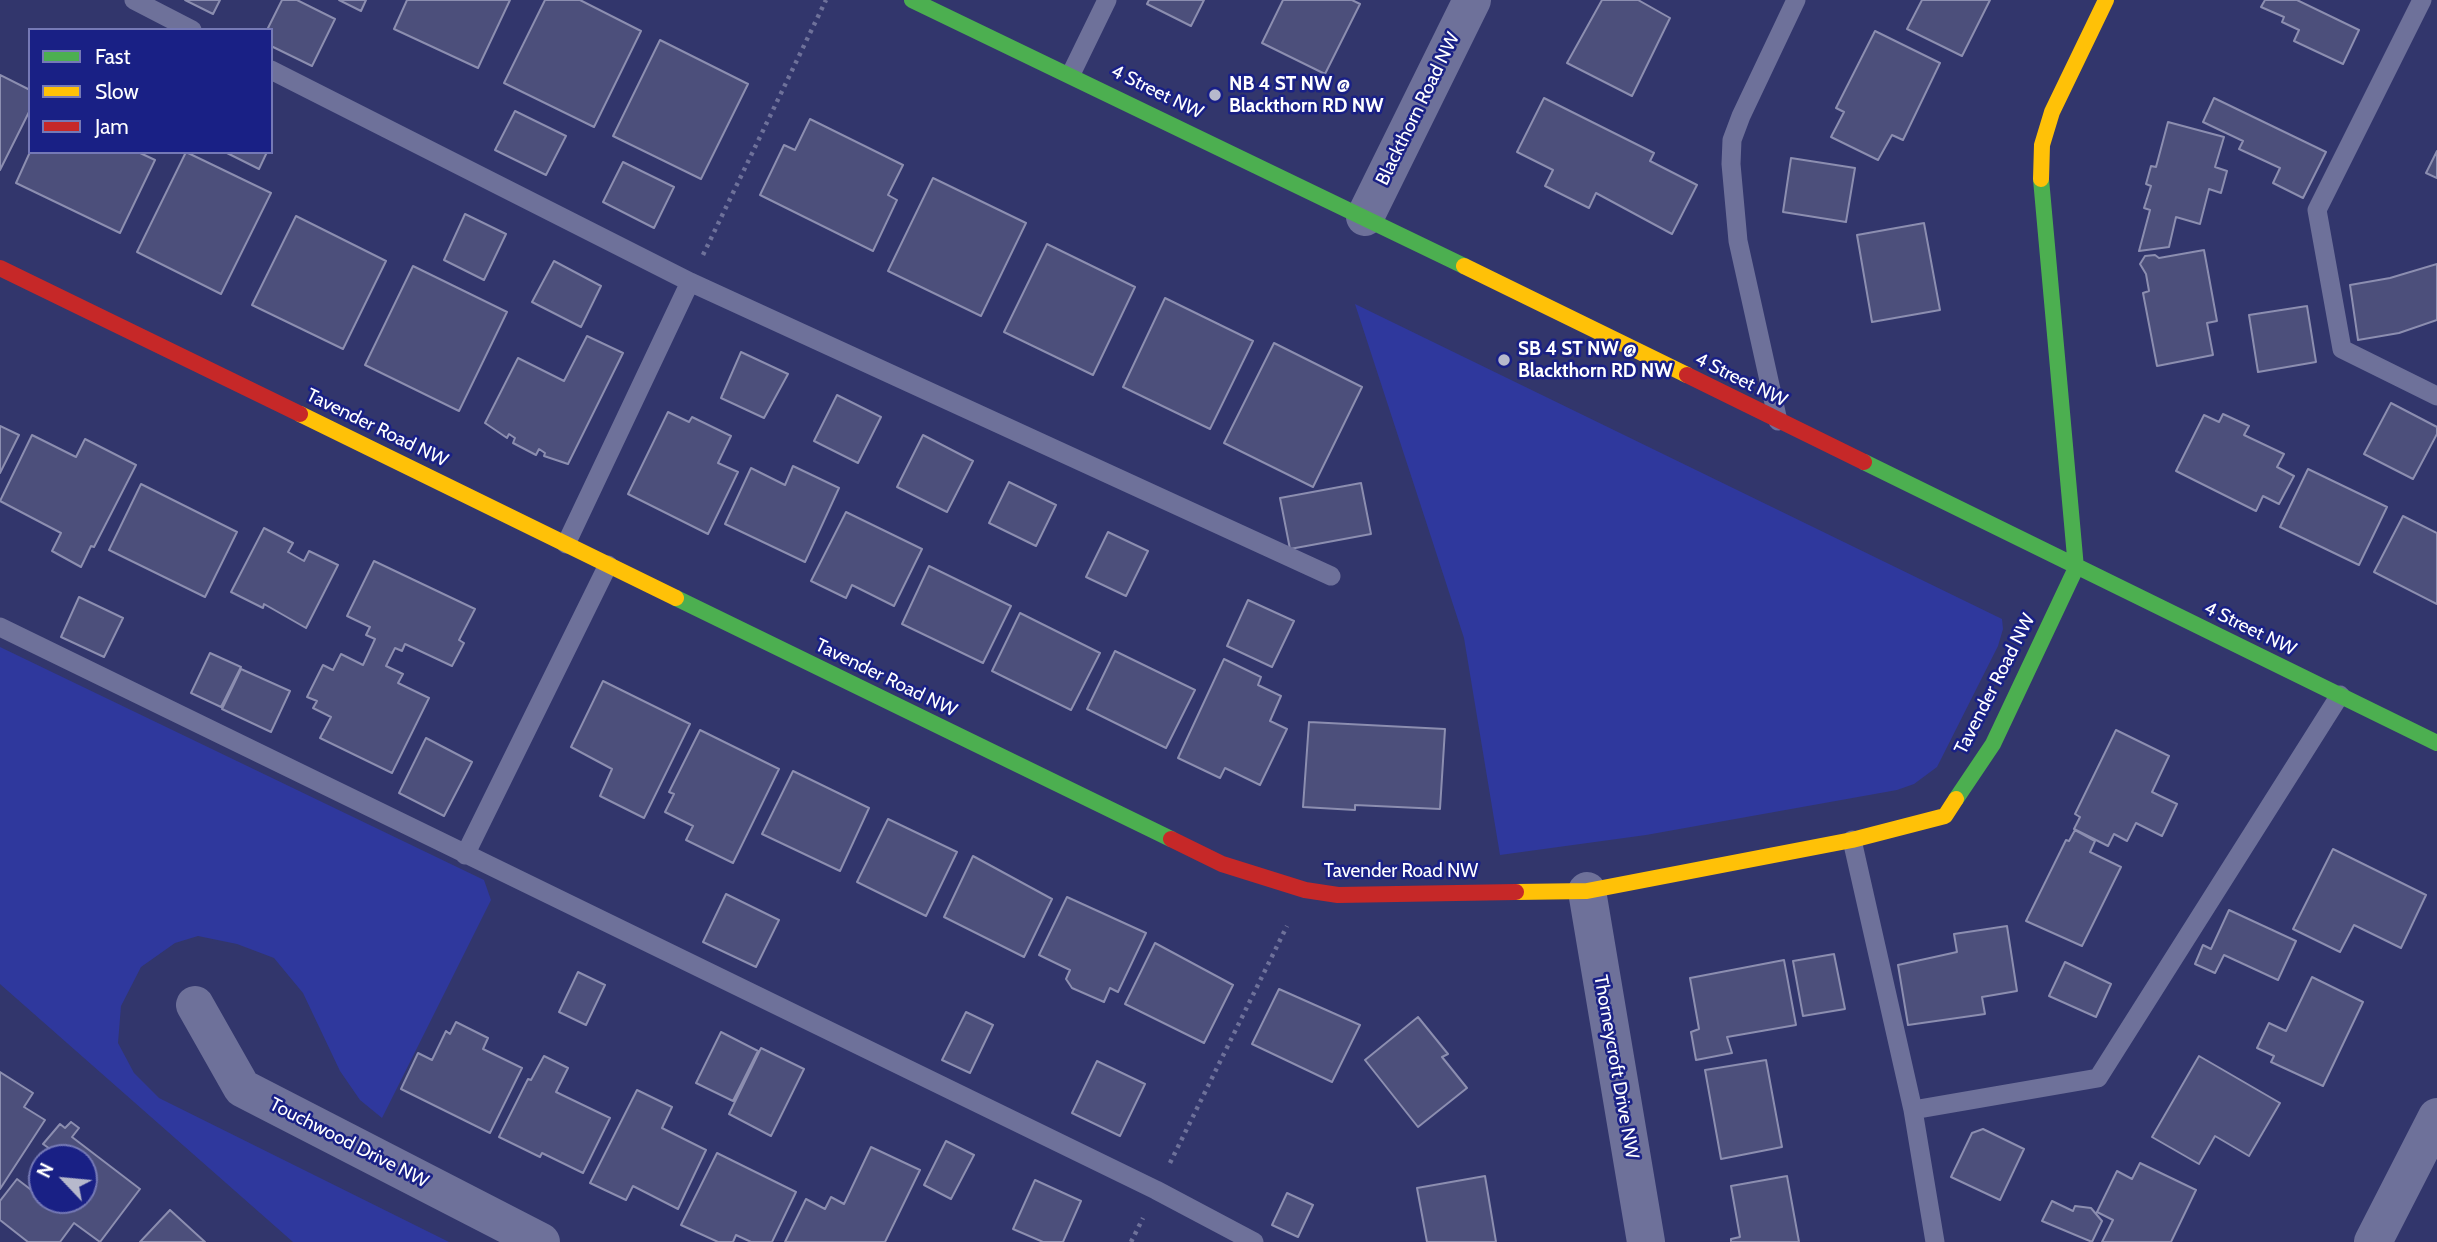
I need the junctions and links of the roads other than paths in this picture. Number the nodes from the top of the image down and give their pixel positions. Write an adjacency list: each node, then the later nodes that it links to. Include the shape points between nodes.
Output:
1 (134, 0): 8 (lane)
2 (912, 0): 10 (street, 4 Street NW)
3 (1107, 0): 10 (lane)
4 (1472, 0): 11 (street, Blackthorn Road NW)
5 (1796, 0): 15 (lane, via 1732,140 1738,241)
6 (2106, 0): 18 (street, via 2052,112 2042,145 2041,192)
7 (2422, 0): 14 (lane, via 2317,210 2342,349)
8 (188, 28)
9 (273, 71): 13 (lane)
10 (1071, 74): 11 (street, 4 Street NW)
11 (1365, 217): 15 (street, 4 Street NW)
12 (0, 268): 16 (street, Tavender Road NW)
13 (690, 282): 16 (lane); 19 (lane)
14 (2437, 396)
15 (1778, 422): 18 (street, 4 Street NW)
16 (566, 544): 17 (street, Tavender Road NW)
17 (608, 565): 24 (lane); 25 (street, Tavender Road NW, via 1222,864 1305,890 1338,895)
18 (2076, 568): 21 (street, 4 Street NW); 23 (street, Tavender Road NW, via 1993,744 1945,816)
19 (1331, 576)
20 (0, 627): 24 (lane)
21 (2340, 695): 22 (street, 4 Street NW); 27 (lane, via 2098,1078)
22 (2437, 743)
23 (1852, 840): 25 (street, Tavender Road NW); 27 (lane)
24 (465, 855): 30 (lane, via 1156,1189)
25 (1587, 891): 31 (street, Thorneycroft Drive NW)
26 (195, 1005): 29 (street, Touchwood Drive NW, via 242,1088)
27 (1913, 1110): 32 (lane)
28 (2437, 1117): 33 (street)
29 (541, 1242)
30 (1254, 1242)
31 (1646, 1242)
32 (1935, 1242)
33 (2373, 1242)

